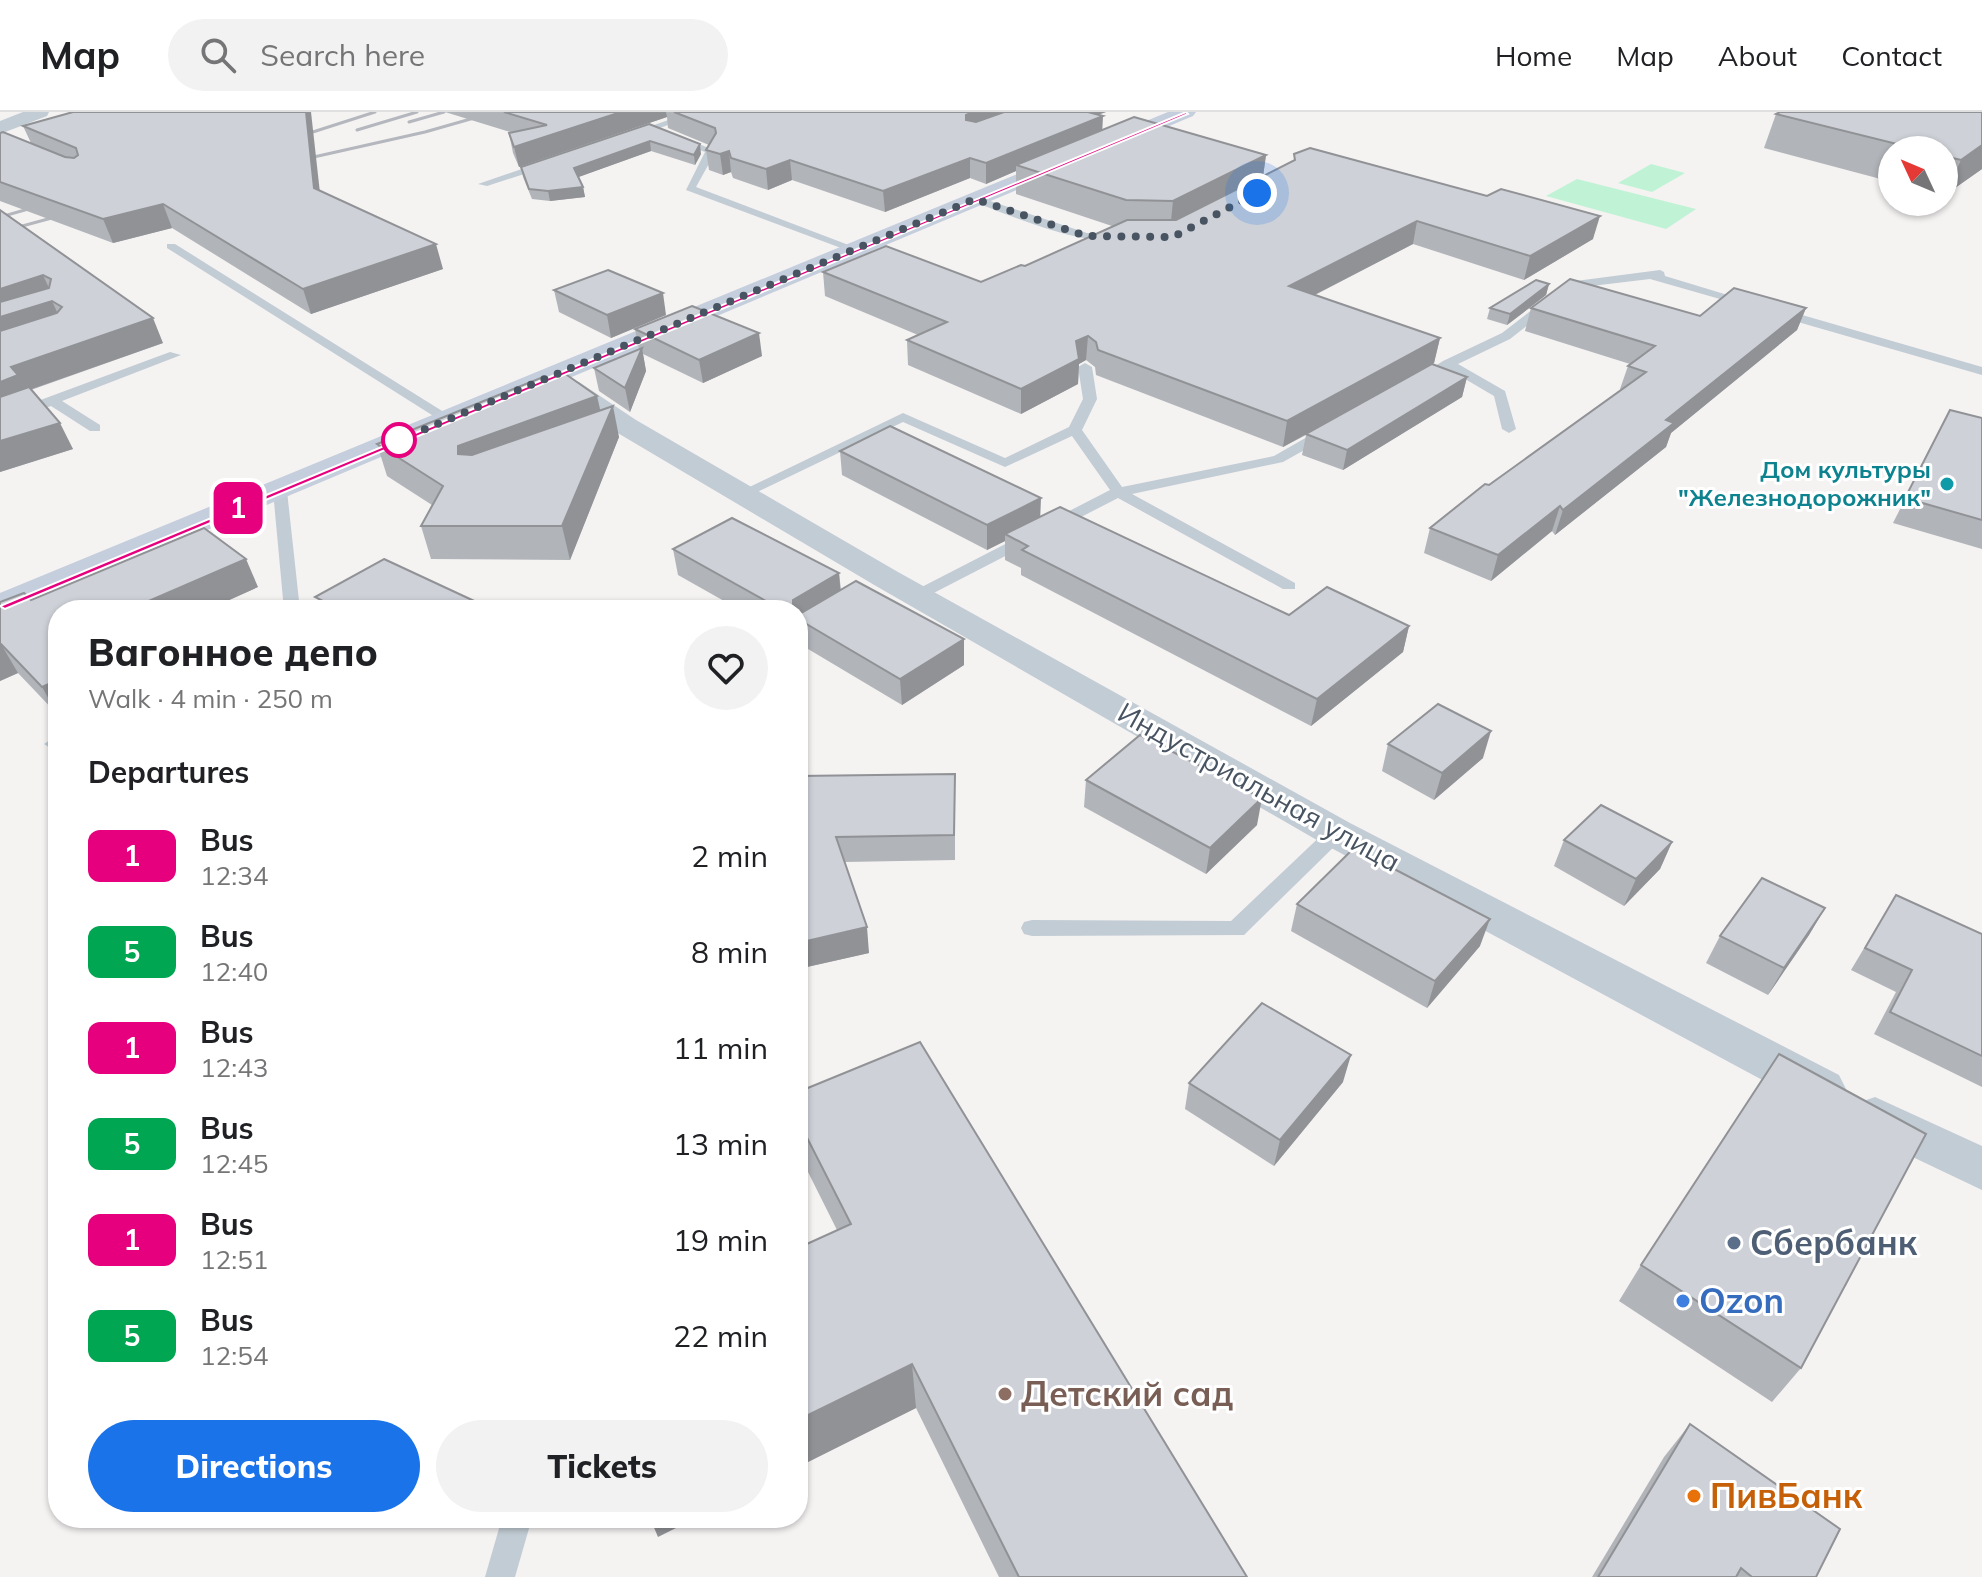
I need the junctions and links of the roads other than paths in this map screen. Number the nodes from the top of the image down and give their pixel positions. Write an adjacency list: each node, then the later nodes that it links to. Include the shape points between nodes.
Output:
1 (40, 112): 4 (street)
2 (700, 112): 5 (lane)
3 (1186, 112): 9 (street)
4 (0, 128)
5 (651, 128): 6 (lane); 12 (lane, via 711,151 690,188)
6 (623, 138)
7 (553, 161): 8 (lane)
8 (483, 184)
9 (975, 199): 10 (lane, via 1086,236); 12 (street)
10 (1129, 237)
11 (171, 246): 23 (lane)
12 (853, 249): 19 (street)
13 (1755, 305): 16 (lane, via 1655,274 1572,285 1506,336)
14 (1770, 310): 18 (lane)
15 (175, 355): 21 (lane)
16 (1448, 364): 20 (lane); 26 (lane, via 1500,394)
17 (1085, 367): 27 (lane, via 1090,399)
18 (1982, 371)
19 (553, 376): 23 (street); 30 (street, Индустриальная улица, via 619,428)
20 (1409, 386)
21 (54, 402): 22 (lane); 25 (lane)
22 (0, 419)
23 (448, 419): 28 (street)
24 (1343, 423): 29 (lane, via 1278,459)
25 (95, 428)
26 (1509, 429)
27 (1075, 430): 29 (lane); 30 (lane, via 1005,463 903,417)
28 (280, 491): 33 (lane); 34 (street)
29 (1118, 492): 31 (lane); 32 (lane)
30 (742, 494): 32 (street, Индустриальная улица)
31 (1289, 586)
32 (893, 587): 35 (street, Индустриальная улица)
33 (291, 600)
34 (0, 606)
35 (1336, 833): 36 (lane, via 1236,929); 37 (street, Индустриальная улица)
36 (1032, 928)
37 (1982, 1169)
38 (514, 1528): 39 (lane)
39 (500, 1577)

